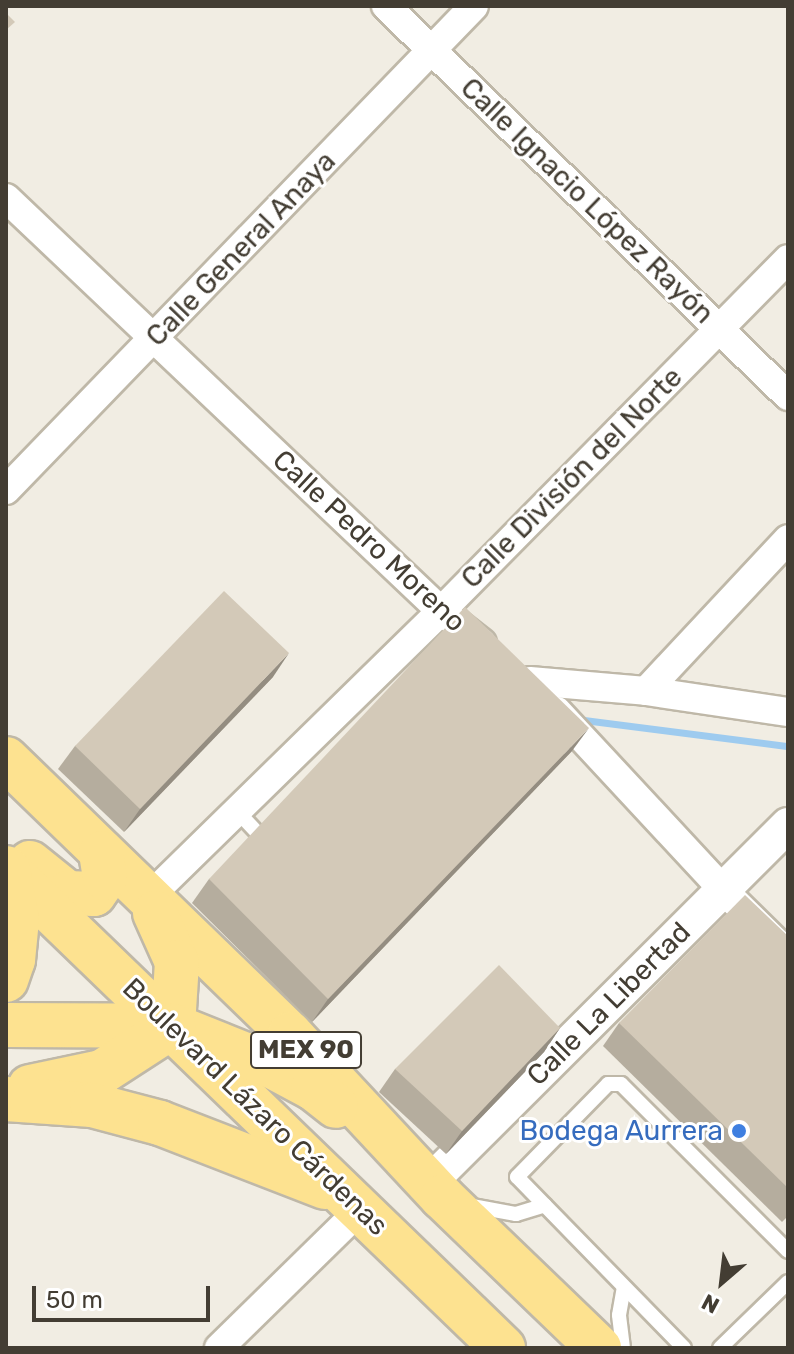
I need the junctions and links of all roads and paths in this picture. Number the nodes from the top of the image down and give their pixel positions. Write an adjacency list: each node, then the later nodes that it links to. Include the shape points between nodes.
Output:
1 (386, 6): 3 (street, Calle Ignacio López Rayón)
2 (474, 6): 3 (street, Calle General Anaya)
3 (431, 50): 6 (street, Calle Ignacio López Rayón); 7 (street, Calle General Anaya)
4 (6, 198): 7 (street, Calle Pedro Moreno)
5 (788, 259): 6 (street, Calle División del Norte)
6 (718, 330): 8 (street, Calle Ignacio López Rayón); 11 (street, Calle División del Norte)
7 (154, 340): 9 (street, Calle General Anaya); 11 (street, Calle Pedro Moreno)
8 (788, 396)
9 (6, 490)
10 (788, 539): 13 (street)
11 (441, 611): 12 (street, Calle Pedro Moreno); 16 (street, Calle División del Norte)
12 (530, 681): 13 (street); 21 (street, Calle Pedro Moreno)
13 (646, 691): 14 (street)
14 (788, 712)
15 (6, 759): 19 (main road, MEX 90)
16 (237, 811): 18 (lane); 22 (street, Calle División del Norte)
17 (788, 825): 21 (street, Calle La Libertad)
18 (269, 852)
19 (101, 853): 20 (main road, via 105,878 94,894 67,893); 22 (main road, MEX 90)
20 (7, 858): 24 (main road, via 17,919); 26 (main road, Boulevard Lázaro Cárdenas / MEX 90)
21 (724, 891): 23 (street, Calle Pedro Moreno); 29 (street, Calle La Libertad)
22 (148, 898): 26 (main road, via 177,962); 29 (main road, MEX 90, via 290,1034)
23 (788, 954)
24 (6, 980)
25 (6, 1025): 26 (main road, MEX 90)
26 (173, 1026): 27 (main road, via 102,1072); 29 (main road, MEX 90, via 313,1088); 30 (main road, Boulevard Lázaro Cárdenas / MEX 90)
27 (6, 1093)
28 (6, 1099): 30 (main road, MEX 90, via 92,1105 160,1123)
29 (433, 1187): 31 (lane, via 492,1212 516,1214); 37 (main road, MEX 90)
30 (352, 1202): 35 (street); 36 (main road, Boulevard Lázaro Cárdenas / MEX 90)
31 (545, 1205): 32 (lane, via 517,1177 608,1084 621,1084); 34 (lane)
32 (788, 1251)
33 (788, 1282): 40 (lane)
34 (624, 1287): 38 (lane, via 619,1315); 39 (lane)
35 (220, 1348)
36 (503, 1348)
37 (599, 1348)
38 (623, 1348)
39 (684, 1348)
40 (720, 1348)

